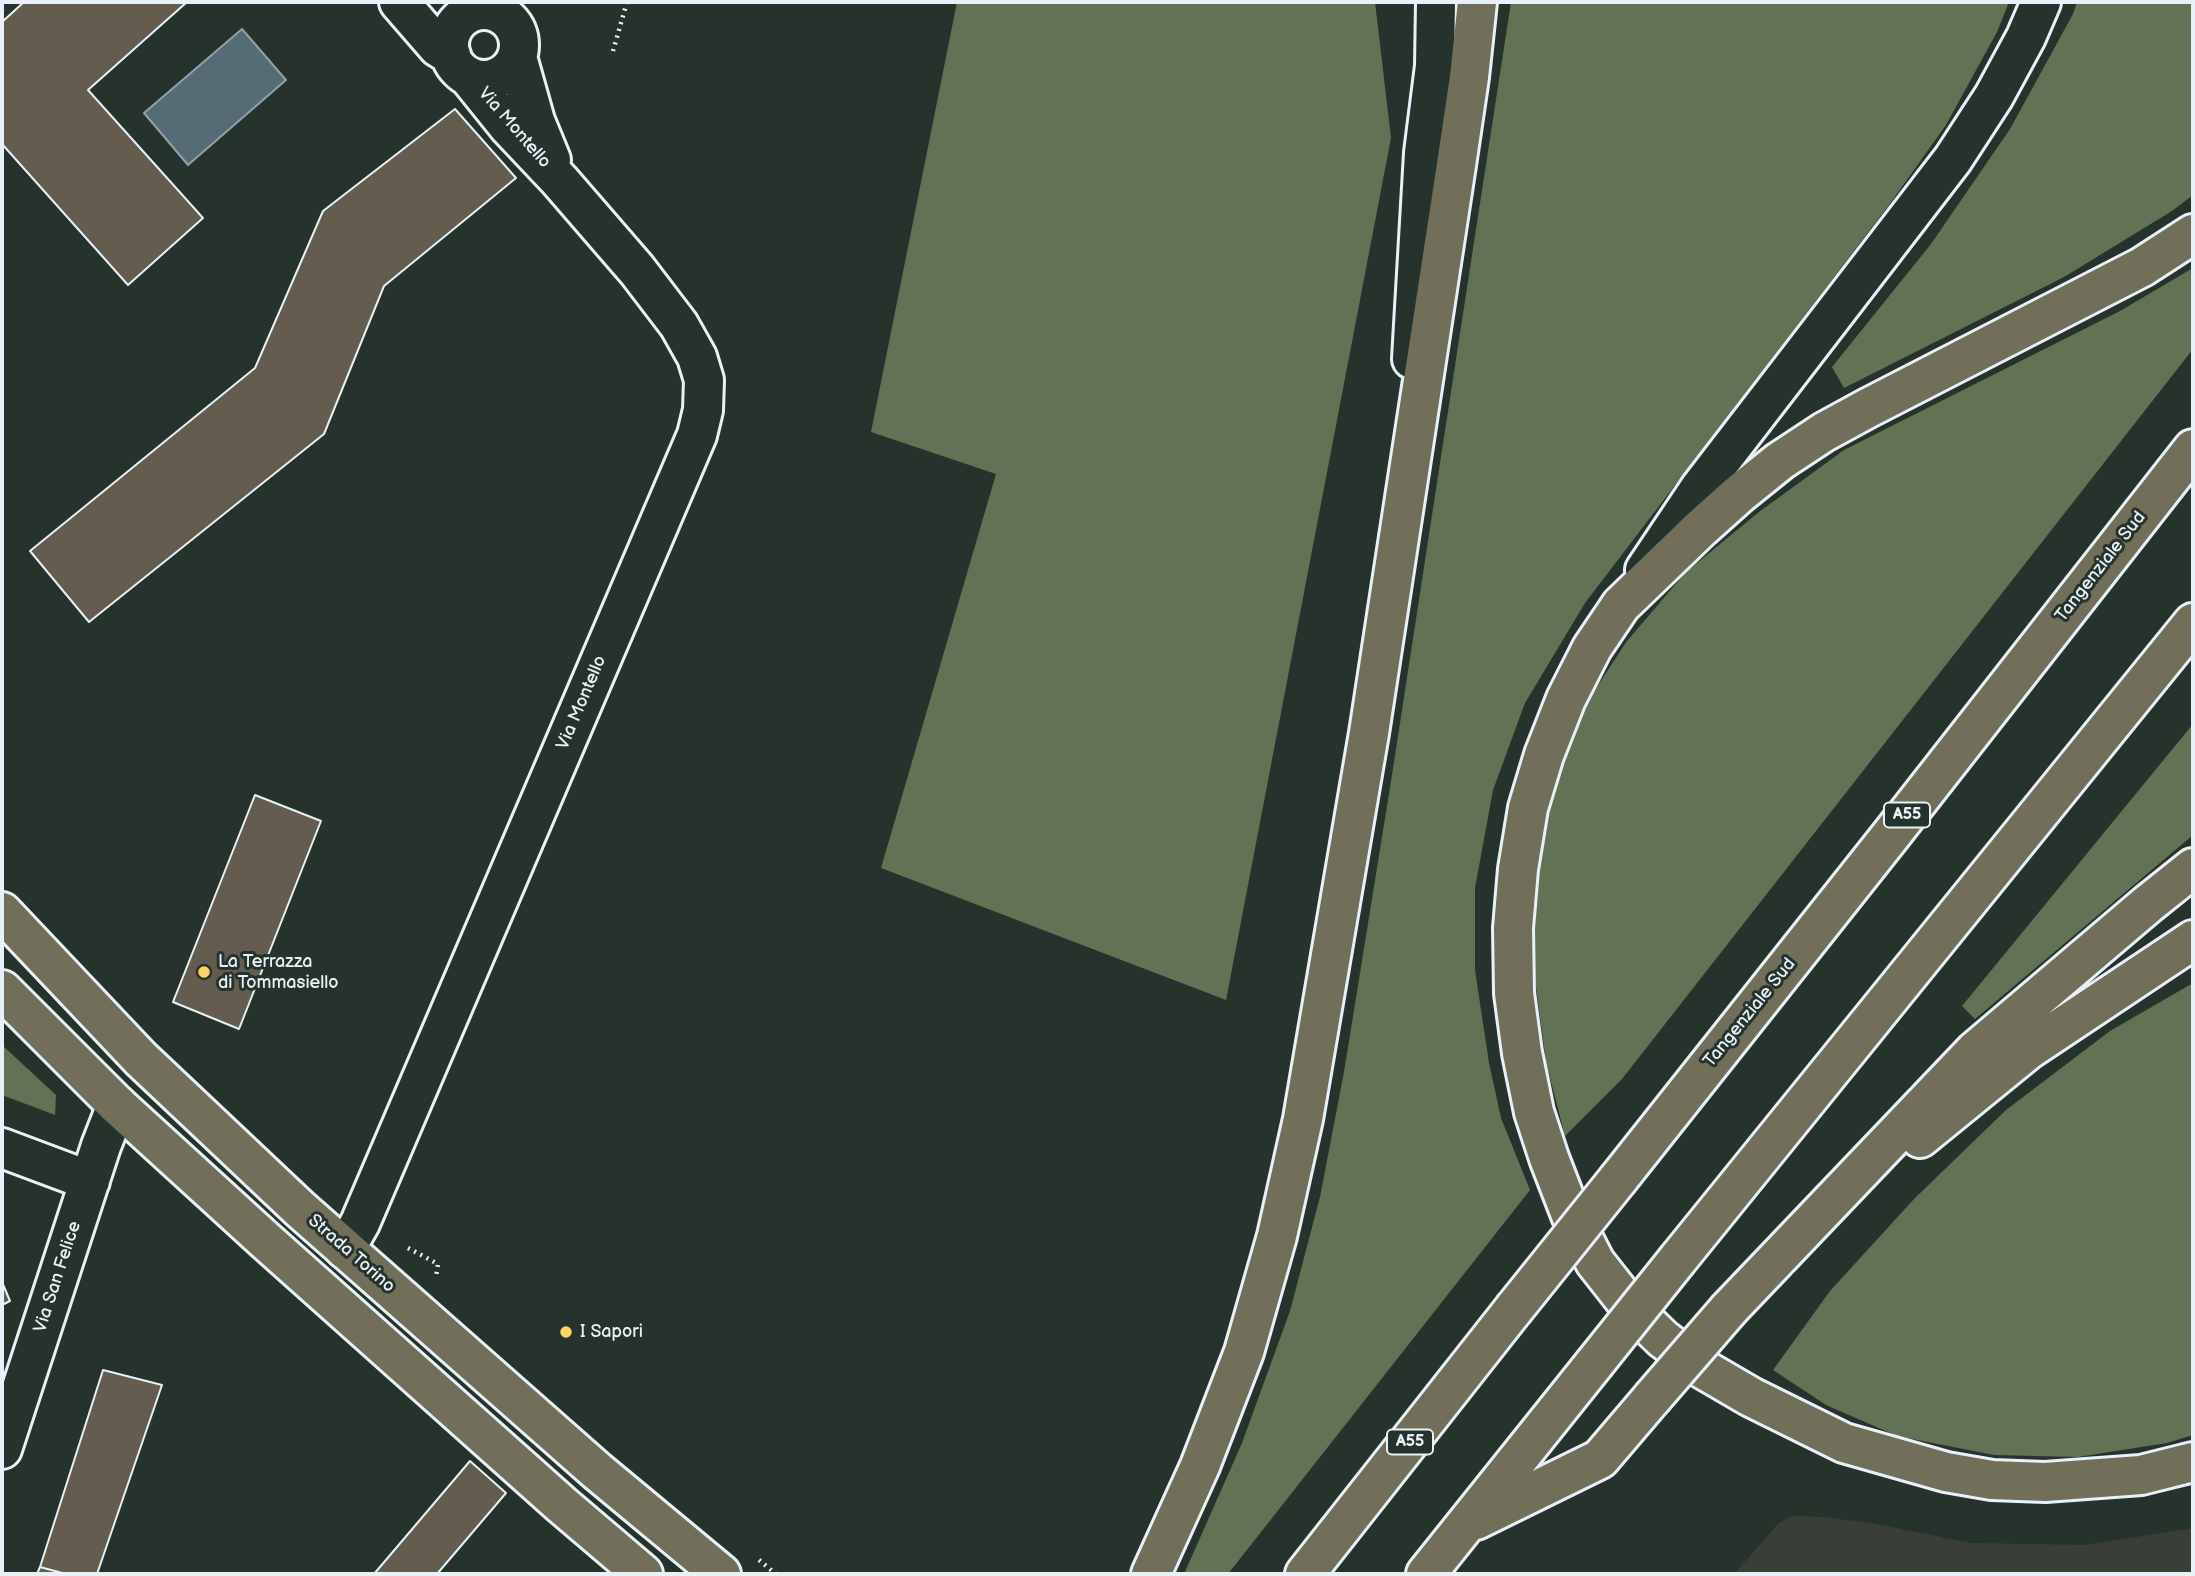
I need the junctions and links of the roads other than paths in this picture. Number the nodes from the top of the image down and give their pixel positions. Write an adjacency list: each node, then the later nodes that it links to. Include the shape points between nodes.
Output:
1 (399, 2): 7 (street, Via Montello)
2 (1436, 2): 11 (street)
3 (1477, 2): 11 (main road)
4 (2041, 2): 12 (street, via 1994,96 1953,159 1700,488)
5 (471, 6): 6 (street, Via Montello, via 492,10 510,22 519,41); 7 (street, Via Montello, via 471,13 456,23 450,40)
6 (517, 57): 7 (street, Via Montello, via 514,65 489,79); 8 (street, Via Montello, via 535,121)
7 (460, 66): 8 (street, Via Montello)
8 (560, 181): 22 (street, Via Montello, via 680,325 704,380 703,410 697,435)
9 (2193, 234): 12 (main road, via 2142,267 1868,408 1791,454 1738,494)
10 (2193, 449): 29 (main road, Tangenziale Sud / A55, bridge)
11 (1403, 511): 28 (main road, via 1330,968 1277,1236 1244,1352)
12 (1621, 606): 24 (main road, via 1592,648 1544,755 1528,808 1513,928 1521,1053 1535,1112 1571,1216 1595,1262 1632,1310 1703,1369 1844,1443 1992,1480 2100,1479)
13 (2193, 623): 25 (main road, bridge)
14 (2193, 868): 21 (main road, via 1975,1051)
15 (2, 912): 22 (main road, Strada Torino, via 141,1059)
16 (2193, 940): 21 (main road, via 2028,1050)
17 (2, 990): 18 (main road)
18 (117, 1105): 20 (street, Via San Felice); 26 (main road)
19 (2, 1148): 20 (street)
20 (90, 1181): 23 (street, Via San Felice)
21 (1793, 1240): 25 (main road, bridge, via 1600,1459)
22 (345, 1249): 27 (main road, Strada Torino)
23 (2, 1449)
24 (2193, 1462)
25 (1465, 1526): 30 (main road)
26 (643, 1574)
27 (721, 1574)
28 (1151, 1574)
29 (1305, 1574)
30 (1426, 1574)

